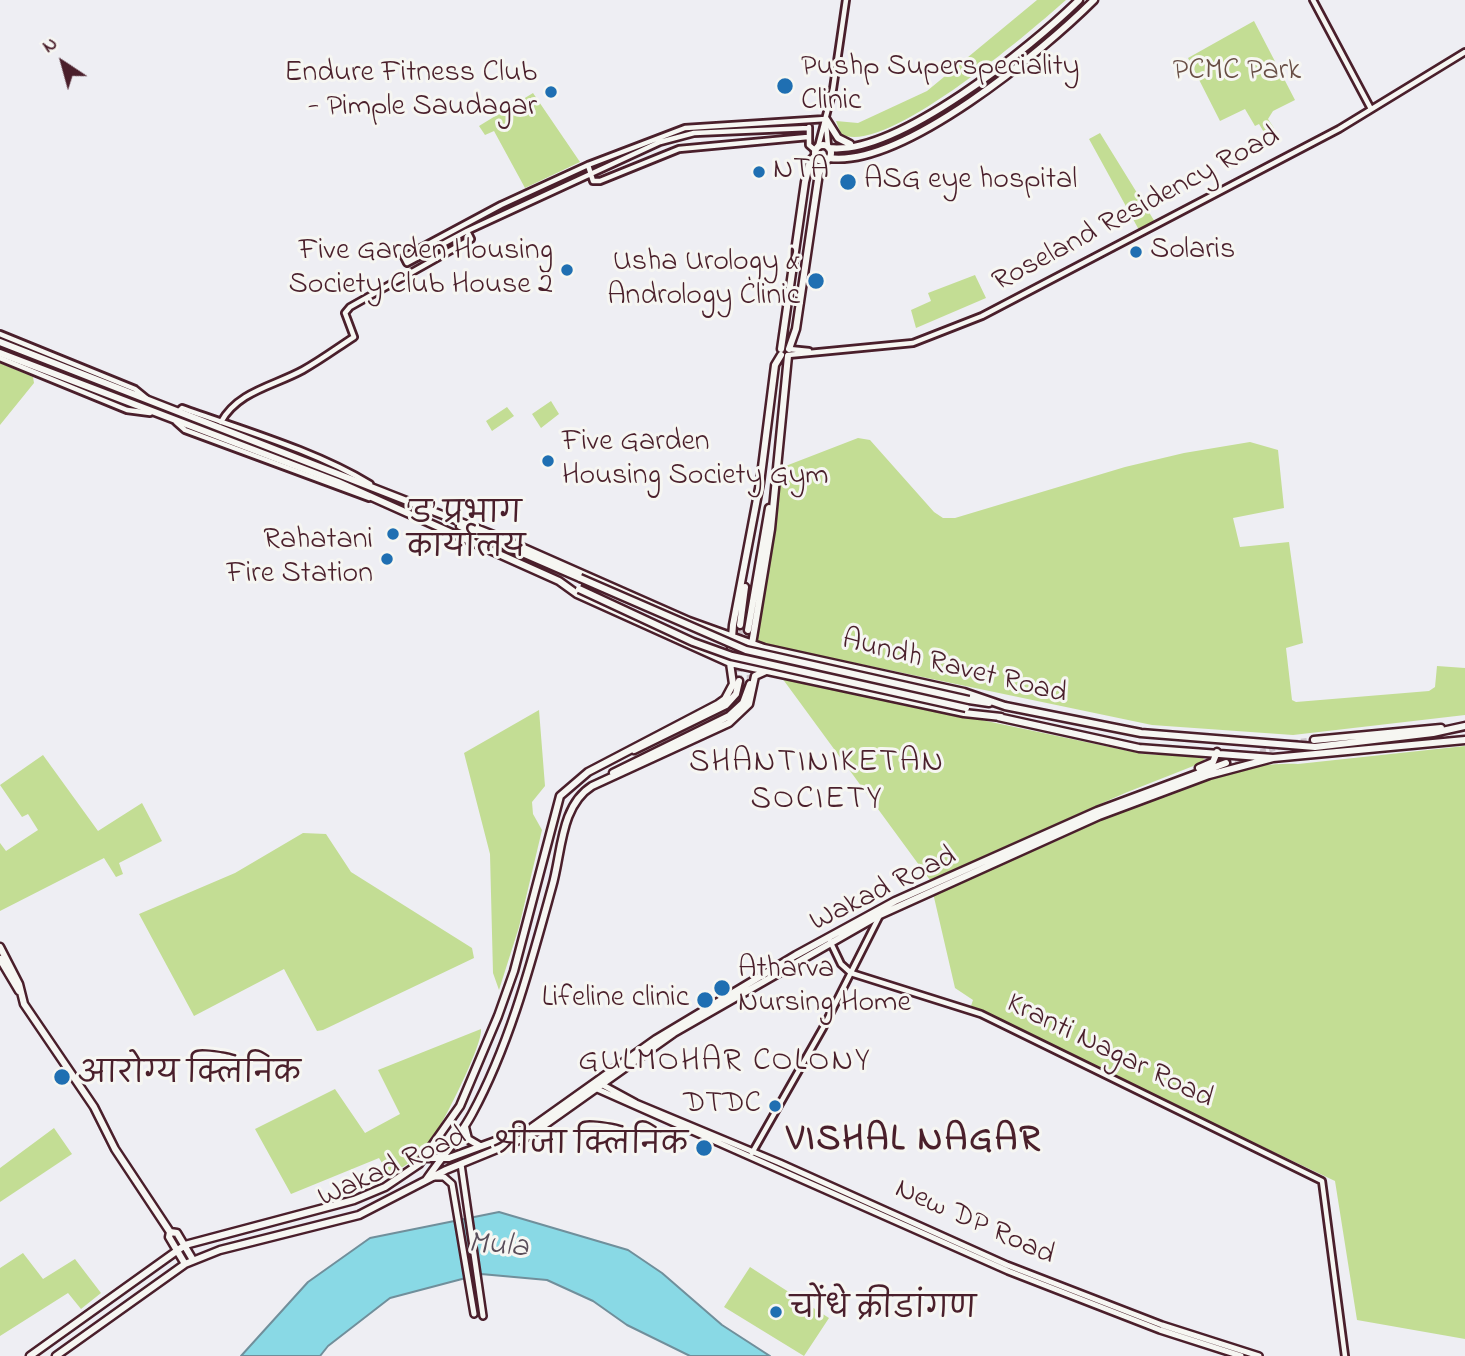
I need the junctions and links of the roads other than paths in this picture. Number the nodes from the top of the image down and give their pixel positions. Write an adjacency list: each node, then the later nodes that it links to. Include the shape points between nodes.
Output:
1 (846, 0): 8 (street)
2 (1079, 0): 11 (main road, via 948,104 907,128)
3 (1094, 0): 14 (main road, via 936,125 863,156)
4 (1313, 0): 6 (street)
5 (1465, 52): 6 (street, Roseland Residency Road)
6 (1371, 109): 22 (street, Roseland Residency Road, via 982,316 913,343)
7 (809, 119): 8 (street); 9 (street); 15 (street, via 685,128)
8 (826, 120): 11 (main road, via 844,143); 12 (street); 13 (street)
9 (809, 128): 10 (street); 16 (street, via 694,133 660,142)
10 (808, 137): 13 (street); 16 (street, via 679,149 600,181 593,181)
11 (860, 146): 12 (main road)
12 (828, 147): 13 (main road); 14 (main road)
13 (816, 151): 14 (main road, via 820,160); 22 (main road, via 805,182)
14 (828, 159): 22 (main road, via 819,173 796,328)
15 (588, 165): 16 (street); 18 (street)
16 (591, 173): 17 (street)
17 (467, 231): 19 (street); 28 (street, via 471,239 350,307 345,313 354,337 302,371 244,397)
18 (438, 238): 19 (street); 19 (street, via 404,257 407,263)
19 (441, 244)
20 (0, 334): 24 (street, via 135,389)
21 (0, 342): 24 (main road)
22 (785, 351): 29 (main road); 32 (main road, via 775,365)
23 (0, 356): 26 (main road); 26 (street, via 127,410)
24 (154, 404): 25 (main road)
25 (178, 412): 28 (street, via 183,408); 30 (main road)
26 (150, 413): 27 (main road)
27 (176, 422): 30 (main road); 31 (street, via 185,430 364,498)
28 (220, 422): 31 (street, via 305,454)
29 (774, 484): 36 (main road); 38 (main road)
30 (366, 489): 31 (main road)
31 (378, 494): 33 (main road, Aundh Ravet Road); 34 (main road)
32 (757, 495): 35 (main road); 35 (main road, via 758,511)
33 (576, 574): 37 (main road, Aundh Ravet Road); 43 (main road, bridge, via 746,650)
34 (567, 585): 39 (main road, via 577,594); 43 (main road, bridge, via 732,656)
35 (736, 625): 37 (main road)
36 (748, 630)
37 (730, 638): 38 (main road, Aundh Ravet Road); 39 (main road); 40 (main road)
38 (752, 644): 41 (main road); 44 (main road, Aundh Ravet Road, via 964,692)
39 (721, 660): 40 (main road)
40 (730, 663): 41 (main road); 51 (main road, via 733,684 725,699)
41 (753, 680): 45 (main road, via 768,670); 54 (main road, via 743,703 729,716); 54 (main road, via 745,710 721,727)
42 (739, 681): 51 (main road, via 736,694 726,705)
43 (968, 704): 44 (main road); 45 (main road)
44 (1005, 706): 47 (main road, Aundh Ravet Road, via 1141,733 1315,747)
45 (1001, 718): 50 (main road, Aundh Ravet Road, via 1128,746)
46 (1465, 726): 47 (main road, Aundh Ravet Road)
47 (1447, 728): 48 (main road)
48 (1314, 740)
49 (1465, 740): 52 (main road, Aundh Ravet Road)
50 (1217, 752): 52 (main road, Aundh Ravet Road); 55 (main road, via 1217,758 1206,766 1119,798)
51 (620, 757): 56 (main road, via 588,772 560,796)
52 (1273, 758): 58 (main road, Wakad Road, via 1209,775 1099,816)
53 (1226, 763): 55 (main road)
54 (602, 781): 57 (main road, via 585,790 571,807)
55 (1097, 811): 58 (main road, Wakad Road)
56 (542, 868): 57 (main road); 69 (main road, via 514,971 468,1089)
57 (557, 871): 65 (main road, via 514,1014)
58 (880, 912): 59 (main road, Wakad Road); 62 (street)
59 (829, 940): 62 (street); 64 (main road, Wakad Road)
60 (0, 947): 63 (main road)
61 (0, 959): 63 (main road)
62 (851, 973): 67 (street); 86 (street, Kranti Nagar Road, via 981,1014 1320,1179)
63 (21, 992): 75 (main road, via 38,1027 94,1107 115,1149)
64 (596, 1084): 66 (main road, Wakad Road, via 531,1128); 67 (main road, New DP Road); 70 (main road, Wakad Road, via 529,1136)
65 (466, 1125): 66 (main road, via 468,1139); 68 (main road)
66 (482, 1147): 68 (main road, Wakad Road)
67 (751, 1154): 84 (main road, New DP Road, via 1084,1302); 85 (main road, New DP Road, via 1097,1302)
68 (441, 1159): 69 (main road, Wakad Road); 71 (main road)
69 (422, 1161): 71 (main road); 76 (main road, Wakad Road, via 385,1187 354,1200)
70 (461, 1164): 72 (main road, Wakad Road); 81 (main road)
71 (435, 1167): 72 (main road); 74 (main road)
72 (452, 1168): 73 (main road, Wakad Road)
73 (433, 1177): 74 (main road, Wakad Road); 80 (main road, via 452,1184)
74 (425, 1182): 78 (main road, Wakad Road, via 359,1214)
75 (170, 1231): 76 (main road); 77 (main road)
76 (185, 1245): 77 (main road, Wakad Road); 78 (main road)
77 (176, 1250): 79 (main road); 82 (main road, Wakad Road)
78 (193, 1260): 79 (main road, Wakad Road)
79 (185, 1264): 83 (main road, Wakad Road)
80 (474, 1314)
81 (483, 1316)
82 (30, 1356)
83 (56, 1356)
84 (1241, 1356)
85 (1259, 1356)
86 (1345, 1356)

